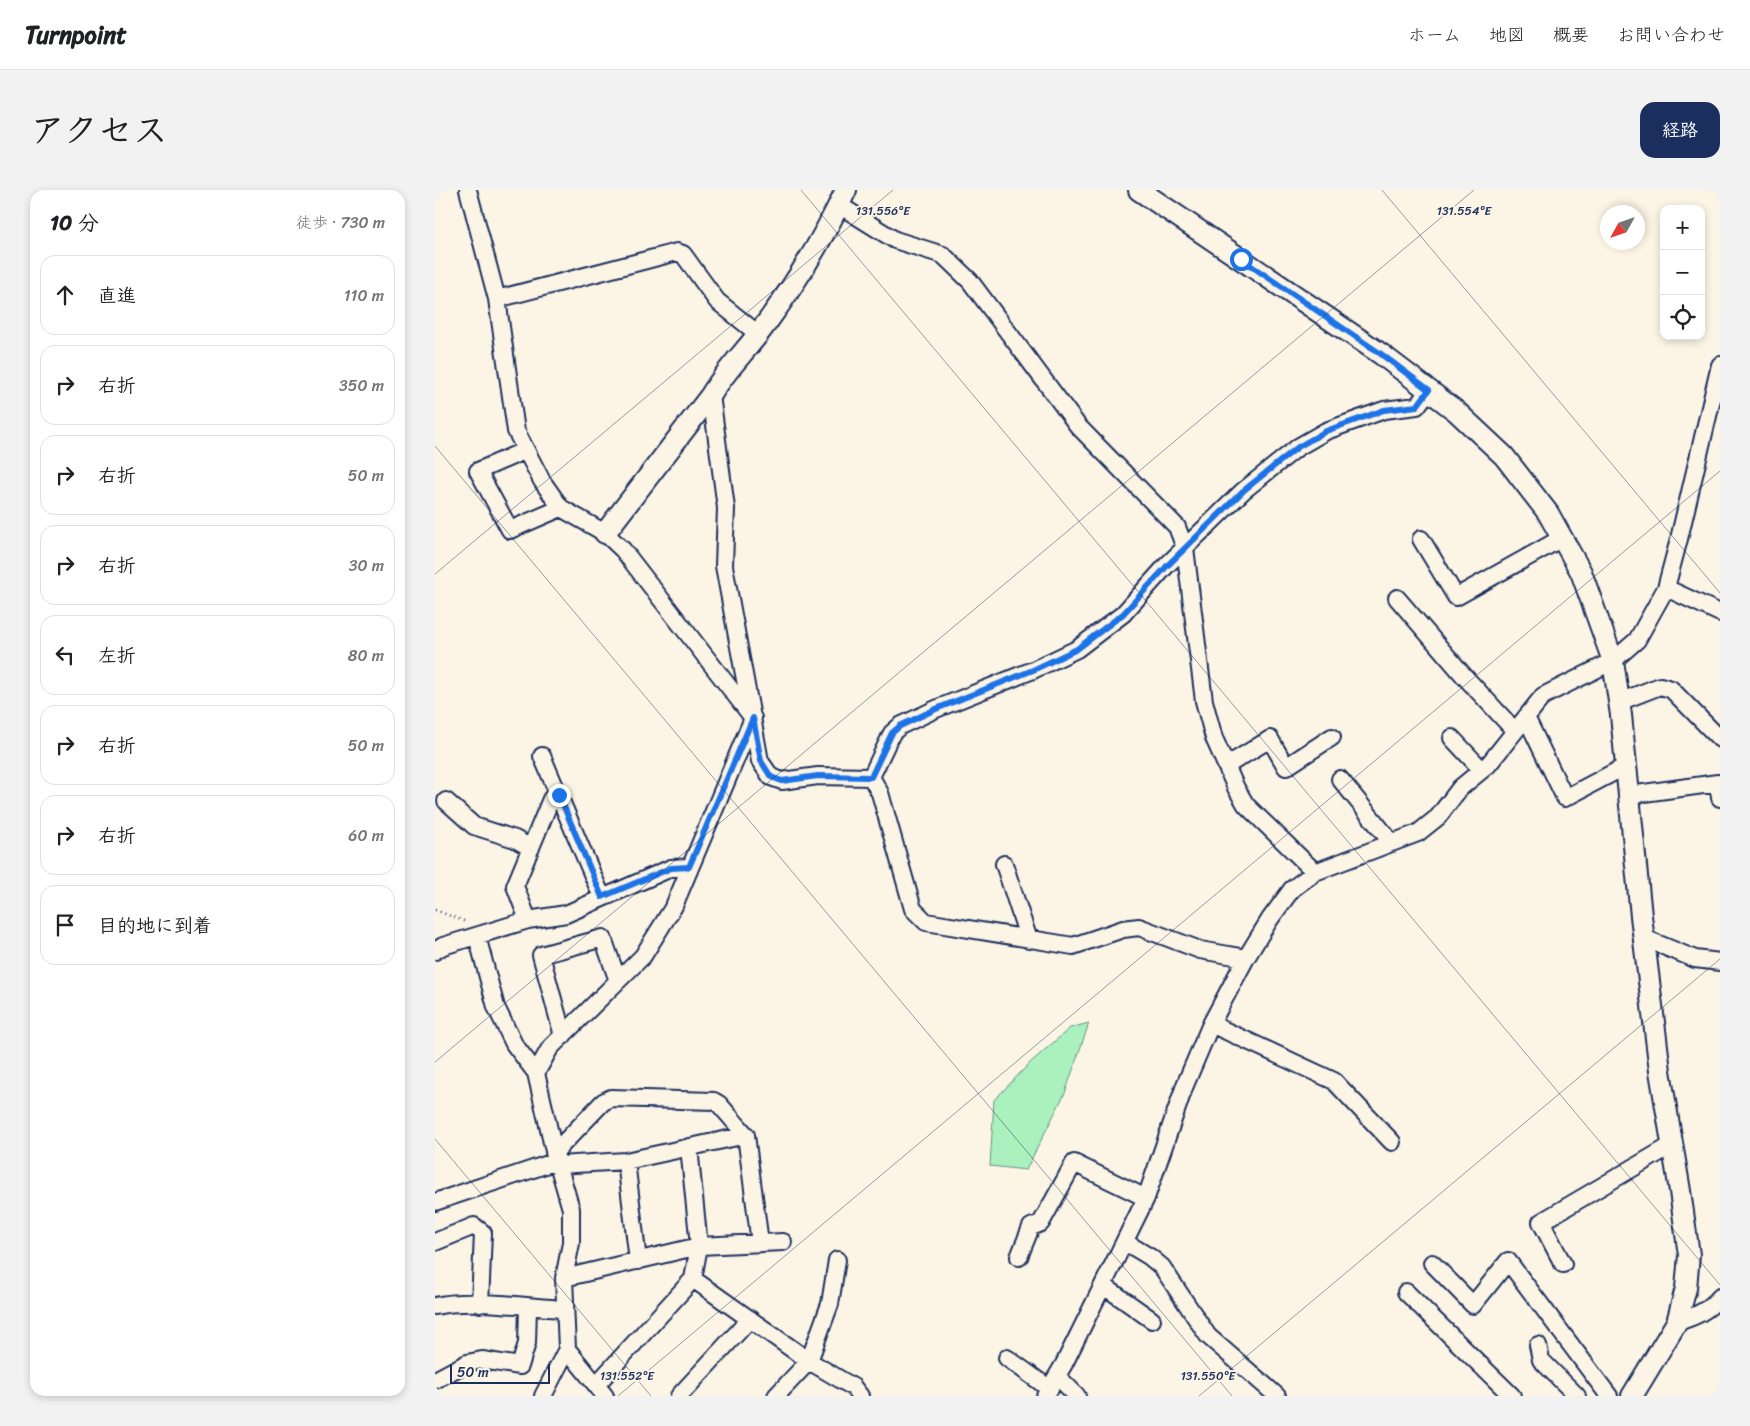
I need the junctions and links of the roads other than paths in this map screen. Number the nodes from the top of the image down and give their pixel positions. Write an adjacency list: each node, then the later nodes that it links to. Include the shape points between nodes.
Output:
1 (468, 190): 4 (street)
2 (1139, 190): 7 (street)
3 (843, 198): 5 (street, via 802,270); 14 (street, via 895,240 943,255 970,281 1078,426 1177,527)
4 (497, 299): 5 (street, via 677,252 683,254 717,301); 9 (street, via 516,431)
5 (758, 334): 8 (street)
6 (1720, 365): 15 (street)
7 (1429, 390): 12 (street, via 1504,456 1548,513); 14 (street, via 1417,406 1384,410 1326,431 1298,447 1243,491)
8 (711, 395): 11 (street); 21 (street, via 727,508 724,566)
9 (526, 450): 10 (street); 10 (street, via 478,471 510,530)
10 (561, 508): 11 (street)
11 (605, 533): 21 (street, via 623,550)
12 (1562, 538): 13 (street, via 1456,597); 18 (street, via 1581,572)
13 (1421, 539)
14 (1185, 548): 27 (street, via 1204,701); 30 (street, via 1123,614 1077,649 900,726 892,733)
15 (1666, 588): 17 (street); 18 (street, via 1637,640)
16 (1397, 598): 22 (street)
17 (1720, 613)
18 (1613, 661): 19 (street); 20 (street, via 1543,696)
19 (1619, 702): 25 (street, via 1660,686 1671,689); 28 (street)
20 (1526, 717): 22 (street); 28 (street, via 1565,798)
21 (753, 718): 30 (street, via 761,761 771,777 782,781 818,776); 39 (street)
22 (1515, 731): 29 (street)
23 (1333, 737): 27 (street, via 1286,766 1270,739)
24 (1451, 738): 29 (street)
25 (1720, 739)
26 (542, 756): 33 (street)
27 (1226, 766): 40 (street, via 1246,805)
28 (1627, 766): 32 (street)
29 (1482, 770): 36 (street, via 1460,788 1438,817 1418,833)
30 (871, 777): 45 (street, via 880,793 913,909 926,922)
31 (1340, 779): 36 (street)
32 (1629, 794): 34 (street, via 1718,783); 44 (street)
33 (559, 795): 37 (street, via 551,799); 41 (street)
34 (1720, 798)
35 (446, 801): 37 (street, via 474,826 515,839)
36 (1392, 843): 40 (street)
37 (531, 848): 42 (street, via 515,886)
38 (1005, 864): 45 (street)
39 (689, 867): 41 (street, via 671,868); 49 (street, via 674,906 643,956)
40 (1315, 872): 47 (street, via 1292,889)
41 (602, 897): 42 (street, via 566,914)
42 (528, 920): 43 (street)
43 (477, 936): 46 (street); 52 (street, via 496,1007 514,1044)
44 (1644, 938): 48 (street, via 1695,959); 55 (street)
45 (1029, 940): 47 (street, via 1073,946 1139,927 1200,950)
46 (435, 951)
47 (1246, 958): 50 (street)
48 (1720, 962)
49 (618, 982): 51 (street); 51 (street, via 603,938 541,955)
50 (1211, 1024): 54 (street, via 1333,1081); 59 (street, via 1185,1085)
51 (563, 1036): 52 (street, via 550,1048)
52 (536, 1074): 57 (street)
53 (746, 1135): 56 (street); 57 (street, via 714,1100 611,1098 603,1102); 64 (street)
54 (1393, 1142)
55 (1672, 1145): 70 (street, via 1541,1222); 82 (street, via 1689,1255 1686,1288)
56 (689, 1147): 58 (street); 65 (street)
57 (556, 1160): 58 (street); 60 (street); 71 (street, via 571,1209 571,1243)
58 (626, 1161): 68 (street)
59 (1146, 1198): 63 (street); 66 (street, via 1075,1163 1041,1223 1031,1227)
60 (435, 1202)
61 (435, 1242): 76 (street, via 474,1226 483,1233)
62 (783, 1242): 64 (street)
63 (1125, 1242): 73 (street); 95 (street, via 1162,1267 1208,1336)
64 (760, 1243): 65 (street)
65 (699, 1246): 68 (street); 72 (street)
66 (1019, 1257)
67 (837, 1260): 86 (street, via 830,1304)
68 (638, 1261): 71 (street)
69 (1432, 1263): 98 (street, via 1473,1305 1508,1261)
70 (1563, 1264)
71 (564, 1278): 79 (street)
72 (693, 1279): 80 (street); 89 (street)
73 (1104, 1286): 81 (street); 88 (street)
74 (1406, 1292): 96 (street)
75 (1720, 1297): 82 (street, via 1696,1317)
76 (480, 1304): 77 (street); 78 (street)
77 (435, 1306)
78 (527, 1307): 79 (street); 87 (street, via 527,1343 520,1366 483,1360 467,1363)
79 (564, 1309): 84 (street)
80 (750, 1319): 86 (street); 91 (street)
81 (1152, 1320)
82 (1677, 1322): 99 (street)
83 (1538, 1346): 97 (street, via 1541,1360)
84 (567, 1349): 89 (street); 90 (street)
85 (1007, 1358): 88 (street)
86 (809, 1361): 92 (street); 93 (street, via 853,1387)
87 (435, 1380)
88 (1051, 1387): 94 (street)
89 (600, 1391)
90 (544, 1395)
91 (679, 1396)
92 (776, 1396)
93 (860, 1396)
94 (1077, 1396)
95 (1277, 1396)
96 (1512, 1396)
97 (1577, 1396)
98 (1609, 1396)
99 (1633, 1396)

